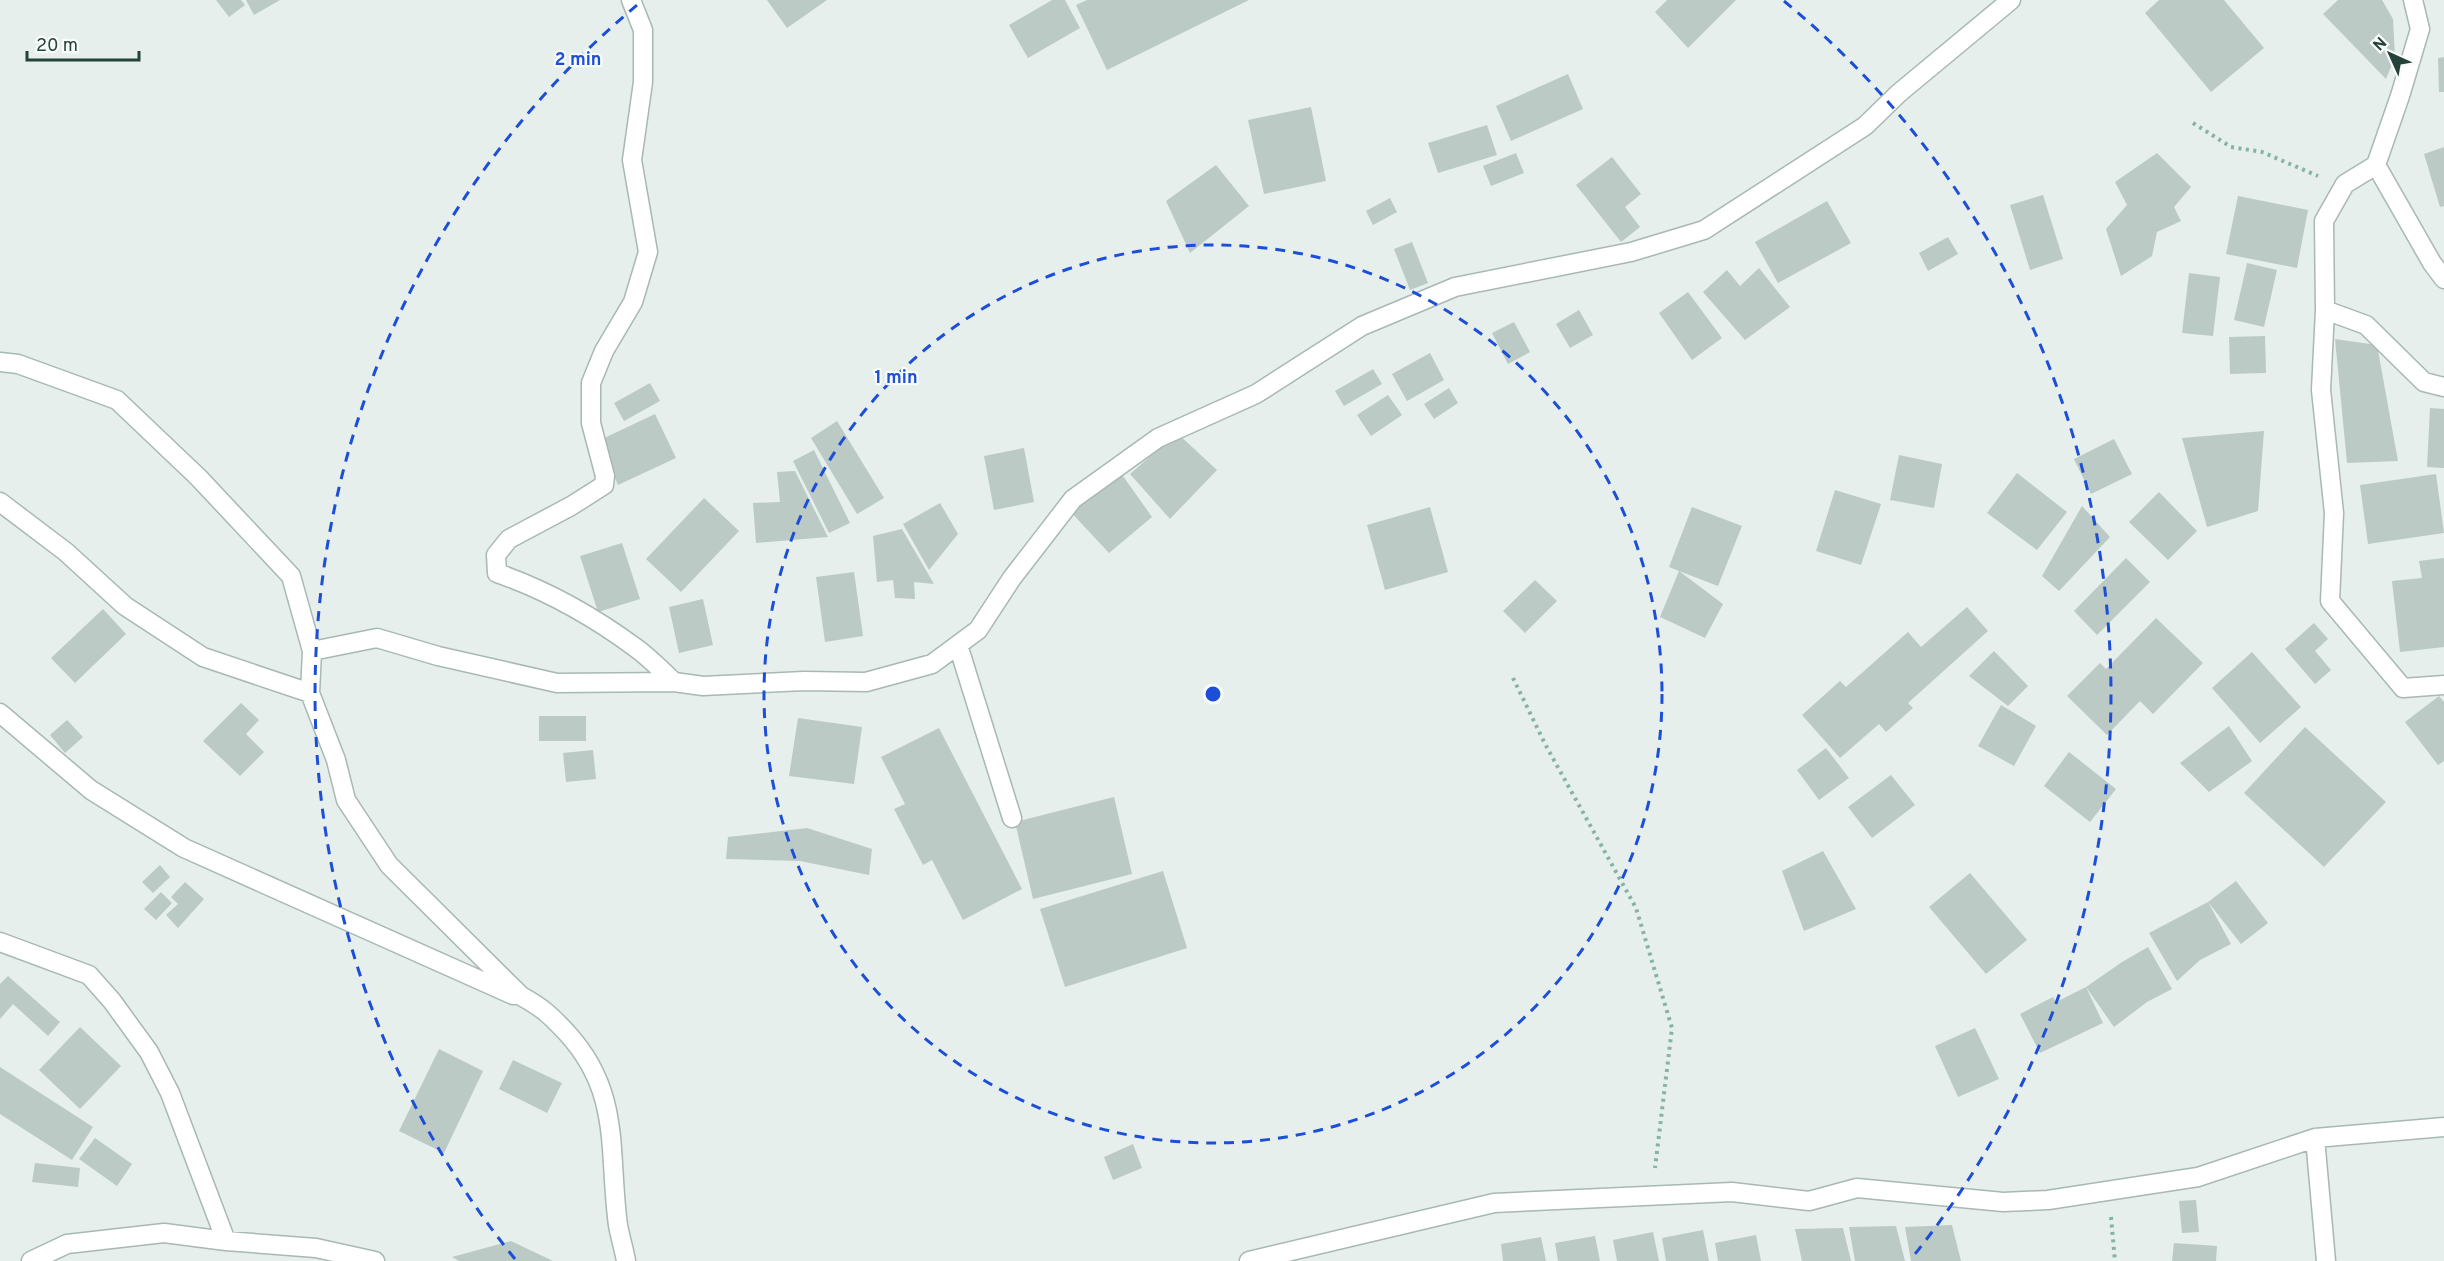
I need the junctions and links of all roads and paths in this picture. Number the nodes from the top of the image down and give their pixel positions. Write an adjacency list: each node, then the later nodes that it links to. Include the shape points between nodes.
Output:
1 (631, 0): 15 (street, via 643,30 643,82 632,160 648,252 633,303 604,351 591,383 591,423 604,485 509,539 496,555 497,573 575,609 637,648)
2 (2011, 0): 12 (street, via 1865,126 1704,230 1631,252 1455,287 1362,326 1256,394 1158,438 1073,499 1012,578 978,630)
3 (2413, 0): 5 (street, via 2420,29)
4 (2193, 123): 6 (path, via 2231,147 2262,152 2295,164)
5 (2376, 165): 6 (street); 7 (street)
6 (2342, 188): 8 (street, via 2324,221)
7 (2444, 279)
8 (2325, 310): 10 (street, via 2366,325 2424,382); 16 (street, via 2320,390 2334,513 2330,601 2403,688)
9 (0, 362): 13 (street, via 18,364 117,400 198,477 291,576)
10 (2444, 387)
11 (0, 502): 17 (street, via 66,552 125,606 203,657)
12 (958, 645): 15 (street, via 932,664 866,682 703,686); 19 (street)
13 (312, 651): 15 (street, via 377,638 556,683); 17 (street)
14 (1513, 678): 25 (path, via 1636,908 1672,1028)
15 (674, 682)
16 (2444, 685)
17 (310, 693): 21 (street, via 336,760 345,800 389,865 520,996)
18 (0, 713): 21 (street, via 92,790 184,848)
19 (1012, 818)
20 (0, 942): 26 (street, via 89,975 112,1001 148,1052 170,1093)
21 (544, 1009): 29 (street, via 592,1064 604,1094 613,1148 618,1226)
22 (2444, 1127): 23 (street)
23 (2315, 1138): 24 (street, via 2198,1177); 32 (street)
24 (2109, 1190): 25 (street, via 2048,1200 2003,1202 1857,1188 1809,1201 1732,1192); 31 (path)
25 (1652, 1196): 30 (street, via 1494,1203)
26 (226, 1241): 27 (street, via 164,1233 67,1244); 28 (street, via 316,1248)
27 (32, 1261)
28 (375, 1261)
29 (626, 1261)
30 (1250, 1261)
31 (2115, 1261)
32 (2326, 1261)

